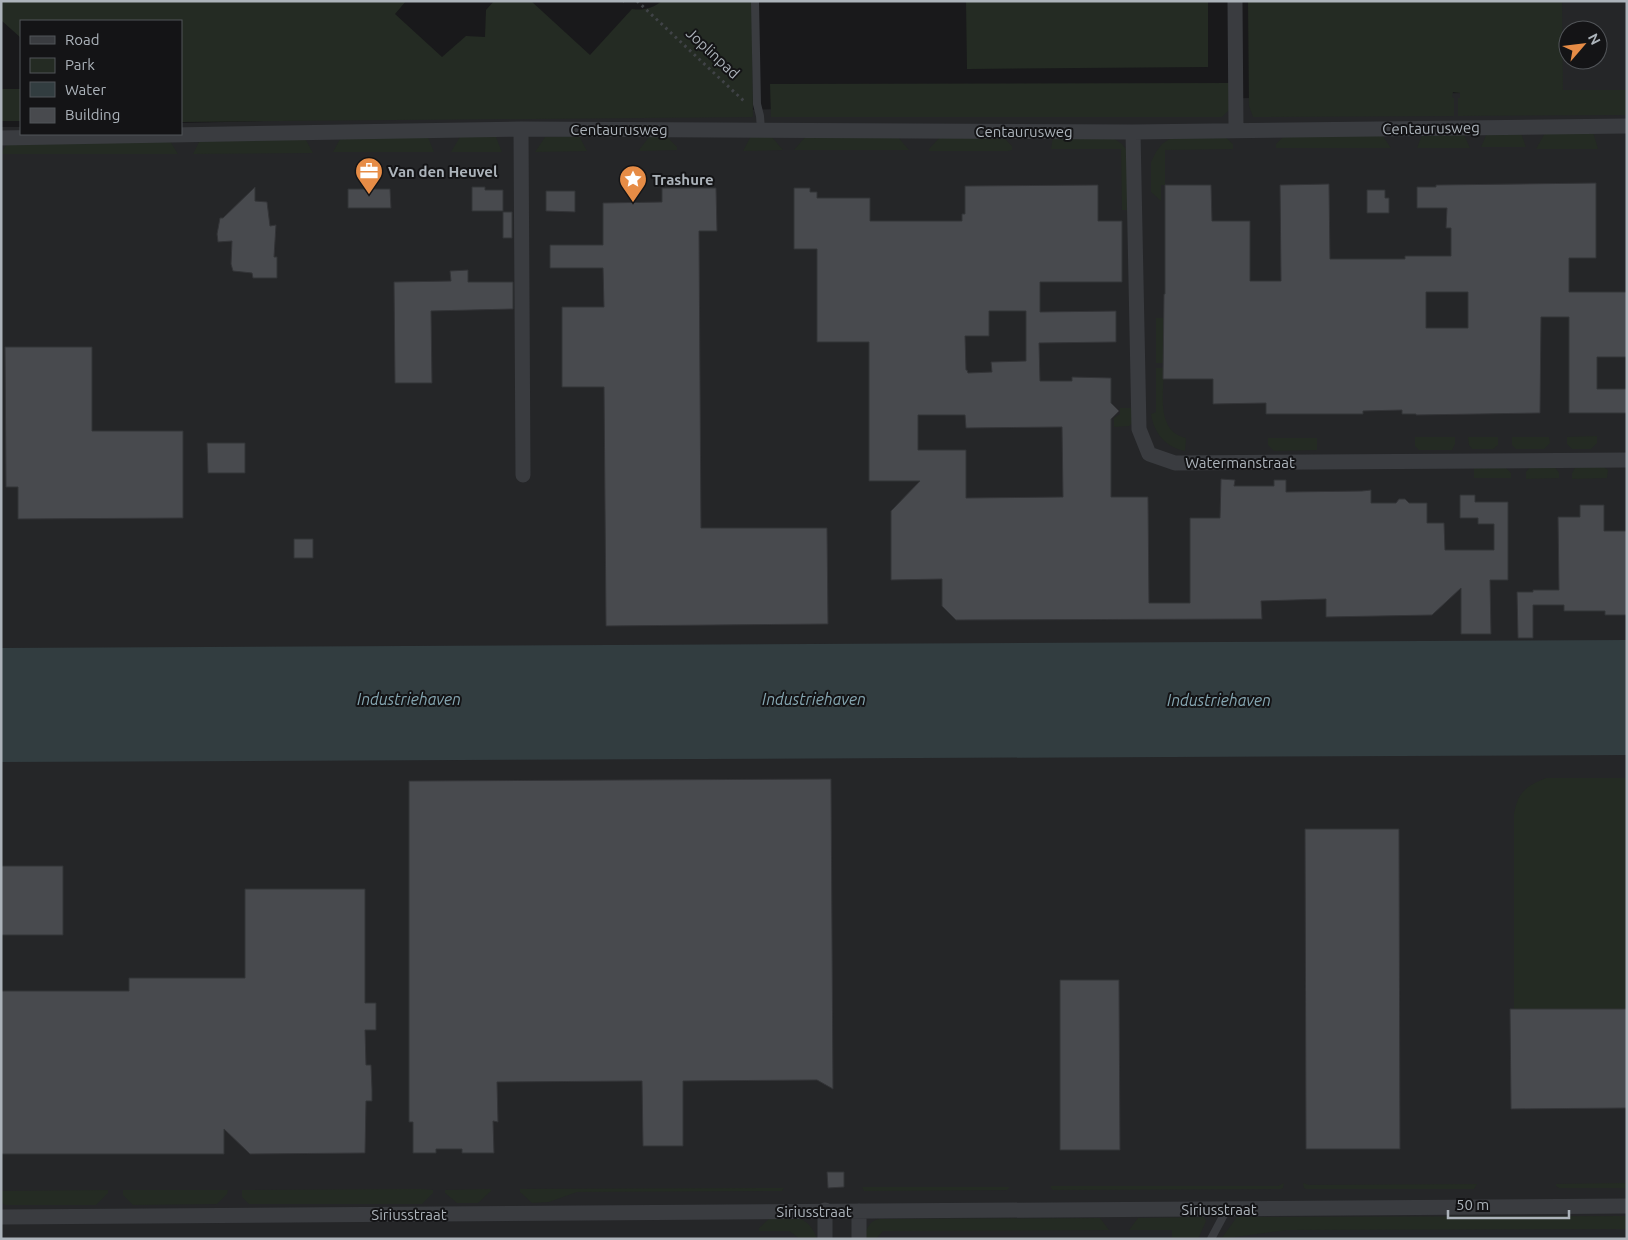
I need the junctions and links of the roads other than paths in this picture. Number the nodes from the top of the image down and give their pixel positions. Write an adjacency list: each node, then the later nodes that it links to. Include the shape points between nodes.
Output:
1 (755, 1): 3 (lane)
2 (1235, 1): 6 (street)
3 (760, 123): 5 (street, Centaurusweg); 7 (street, Centaurusweg)
4 (1627, 126): 6 (street, Centaurusweg)
5 (521, 129): 9 (street, Centaurusweg); 12 (street)
6 (1236, 130): 7 (street, Centaurusweg)
7 (1133, 132): 11 (street, Watermanstraat, via 1139,429 1149,454 1175,463)
8 (174, 135): 10 (street, Centaurusweg)
9 (182, 135)
10 (1, 138)
11 (1627, 460)
12 (524, 475)
13 (1627, 1206): 14 (street, Siriusstraat)
14 (1227, 1209): 16 (street, Siriusstraat); 20 (lane)
15 (825, 1210): 16 (street, Siriusstraat); 17 (street, Siriusstraat); 18 (street)
16 (859, 1211): 19 (street)
17 (1, 1217)
18 (825, 1239)
19 (859, 1239)
20 (1211, 1239)

